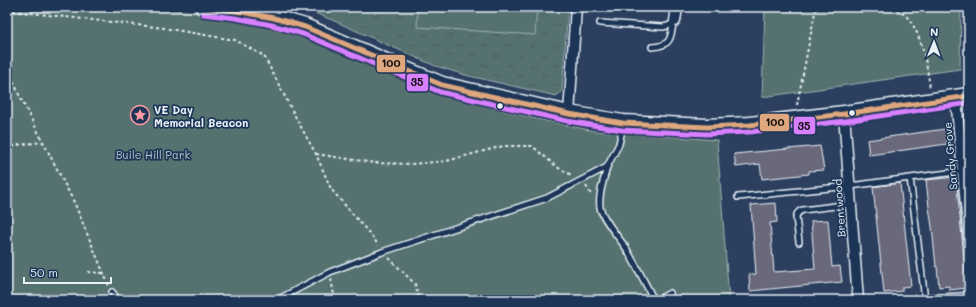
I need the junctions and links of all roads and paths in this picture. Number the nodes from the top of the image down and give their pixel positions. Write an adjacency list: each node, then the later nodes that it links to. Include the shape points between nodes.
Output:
1 (204, 7): 13 (main road, via 274,18 305,27 442,85)
2 (576, 7): 13 (street)
3 (677, 7): 7 (street)
4 (816, 7): 15 (path)
5 (891, 7): 12 (path, via 905,14 917,31 927,65)
6 (7, 12): 19 (path, via 164,28 235,40 264,56)
7 (674, 22): 8 (lane, via 663,27); 9 (lane, via 668,43)
8 (600, 23)
9 (652, 47)
10 (7, 65): 17 (path)
11 (963, 97): 12 (main road); 21 (street, Sandy Grove)
12 (932, 102): 14 (main road)
13 (569, 114): 16 (main road)
14 (844, 114): 15 (main road); 24 (street, Brentwood)
15 (794, 120): 16 (main road, via 707,127)
16 (623, 123): 20 (lane, via 619,144)
17 (43, 142): 18 (path, via 17,145); 33 (path, via 74,202)
18 (7, 150)
19 (316, 154): 23 (path, via 375,163 410,164 446,161 503,146 532,146 557,166); 30 (path, via 331,188 375,240)
20 (608, 167): 23 (lane); 27 (lane, via 600,196)
21 (963, 170): 22 (lane); 28 (street, Sandy Grove)
22 (910, 178): 24 (lane); 44 (lane)
23 (582, 181): 27 (path); 30 (lane, via 547,198)
24 (850, 186): 25 (lane); 26 (street, Brentwood)
25 (738, 197)
26 (851, 204): 29 (lane, via 799,211 796,217); 43 (street, Brentwood)
27 (600, 206): 41 (lane, via 614,232 626,247)
28 (969, 236)
29 (799, 242)
30 (382, 252): 32 (lane); 40 (path, via 415,284)
31 (88, 272): 33 (path)
32 (330, 272): 38 (lane); 39 (path)
33 (104, 273): 34 (path)
34 (112, 292): 37 (lane)
35 (670, 293): 42 (lane)
36 (969, 298): 45 (street)
37 (118, 300)
38 (277, 300)
39 (335, 300)
40 (419, 300)
41 (654, 300)
42 (657, 300)
43 (858, 300)
44 (925, 300)
45 (931, 300)

